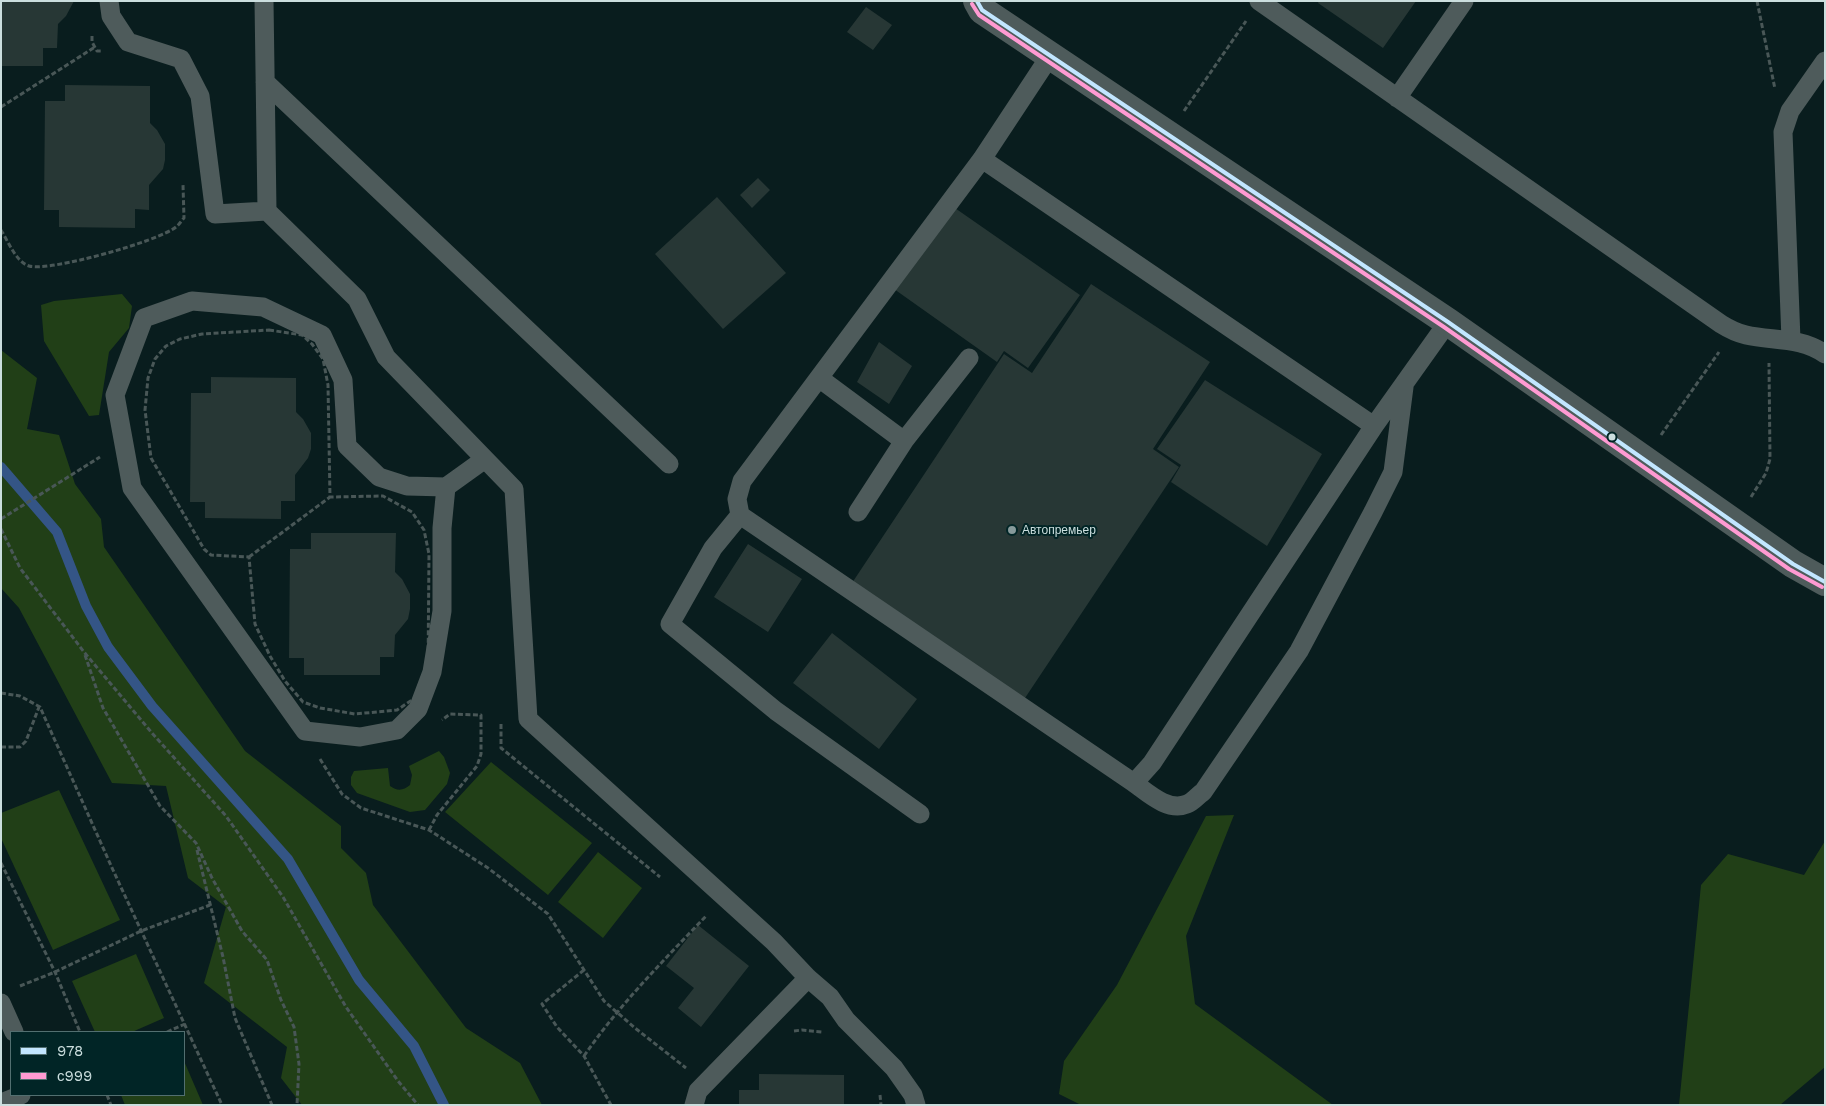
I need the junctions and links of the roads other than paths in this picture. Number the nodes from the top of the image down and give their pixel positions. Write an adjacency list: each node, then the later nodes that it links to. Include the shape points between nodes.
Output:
1 (109, 1): 11 (lane, via 111,16 128,42 181,59 200,96 215,214)
2 (264, 1): 8 (lane)
3 (977, 1): 6 (street, via 982,10)
4 (1464, 1): 9 (lane)
5 (1266, 3): 9 (lane)
6 (1050, 56): 10 (lane); 12 (street)
7 (1825, 61): 13 (lane, via 1790,111 1783,132)
8 (265, 82): 11 (lane); 21 (lane)
9 (1397, 98): 13 (lane, via 1734,331)
10 (982, 159): 16 (lane); 18 (lane)
11 (268, 211): 20 (lane, via 357,299 386,357)
12 (1448, 322): 17 (lane); 25 (street, via 1794,564)
13 (1790, 340): 14 (lane)
14 (1825, 354)
15 (969, 358): 19 (lane)
16 (819, 378): 19 (lane); 24 (lane, via 742,481 737,499)
17 (1405, 383): 18 (lane); 26 (lane, via 1393,472 1299,651 1203,792 1188,804 1175,807)
18 (1374, 426): 26 (lane, via 1152,763)
19 (904, 441): 23 (lane)
20 (485, 459): 22 (lane); 28 (lane, via 514,489 528,719 774,942)
21 (669, 464)
22 (446, 487): 22 (lane, via 442,528 442,611 432,672 418,709 397,730 360,738 305,731 132,488 115,395 144,318 192,300 263,307 322,335 343,380 347,446 379,477 407,486)
23 (858, 512)
24 (740, 514): 26 (lane); 27 (lane, via 713,548 670,624 776,711)
25 (1825, 582)
26 (1134, 783)
27 (920, 814)
28 (808, 978): 32 (lane); 34 (lane, via 830,997 846,1020 894,1068 913,1095)
29 (1, 1003): 30 (lane)
30 (14, 1031)
31 (19, 1096): 33 (lane)
32 (696, 1098)
33 (1, 1103)
34 (916, 1105)

